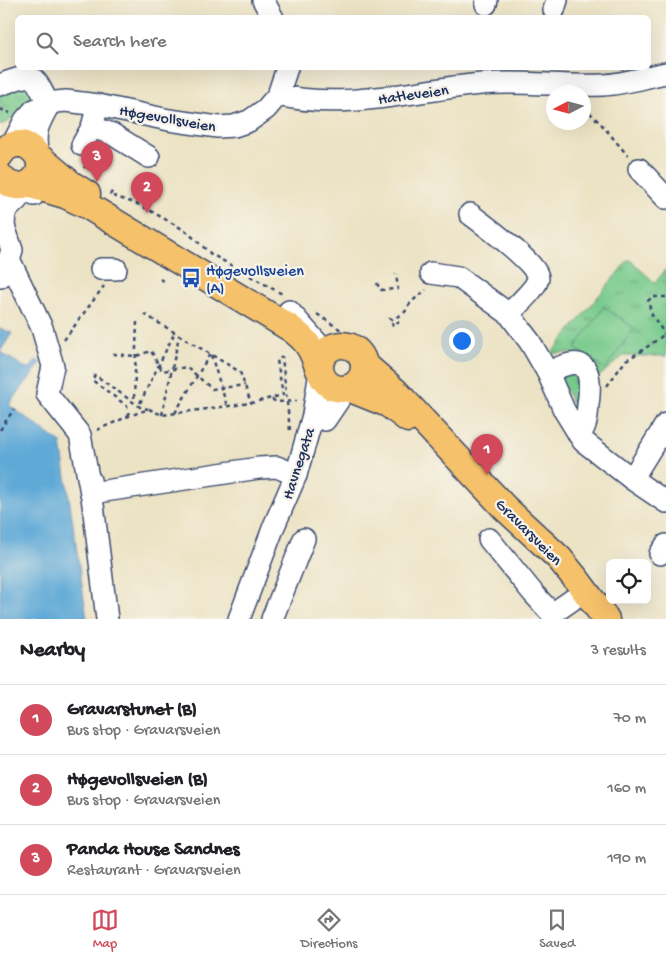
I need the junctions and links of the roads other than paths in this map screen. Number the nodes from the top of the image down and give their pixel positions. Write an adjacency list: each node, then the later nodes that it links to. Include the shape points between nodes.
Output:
1 (263, 0): 2 (street)
2 (271, 15)
3 (286, 70): 7 (street, Høgevollsveien)
4 (666, 73): 5 (street, Hatleveien, via 604,85 519,82)
5 (484, 76): 7 (street, Hatleveien, via 356,100 299,100)
6 (0, 85): 8 (street, via 21,77 34,78)
7 (278, 95): 9 (street, Høgevollsveien, via 249,121 218,127)
8 (49, 105): 9 (street, Høgevollsveien, via 66,101); 10 (street, Høgevollsveien, via 34,110); 11 (street, via 36,132)
9 (98, 105): 12 (street, via 87,136 112,134)
10 (6, 147): 11 (main road, via 23,144)
11 (38, 156): 14 (main road, via 37,176); 19 (main road, via 71,184)
12 (149, 157)
13 (639, 169): 15 (street)
14 (13, 182): 17 (street, via 3,201 4,226 12,250); 22 (main road, via 65,195 88,206 290,328 313,352)
15 (666, 198)
16 (470, 214): 20 (street, via 538,272 534,287)
17 (5, 268): 31 (street, via 42,328 53,366 47,394 80,435)
18 (431, 273): 20 (street, via 458,277)
19 (289, 311): 22 (street, Havnegata, via 320,346)
20 (509, 314): 23 (street)
21 (364, 364): 24 (main road, via 359,382); 24 (main road, via 362,356 351,346 337,344 326,351 322,357 322,378 333,387); 39 (main road, Gravarsveien, via 395,391 506,508 559,558)
22 (319, 370): 29 (street, Havnegata, via 313,415)
23 (548, 373): 28 (street); 28 (street, via 576,363 582,365 589,376 587,420)
24 (347, 388): 26 (street, Havnegata); 35 (main road, Gravarsveien, via 388,404 412,422)
25 (37, 392): 31 (street, via 87,435)
26 (325, 420)
27 (666, 424): 30 (street)
28 (579, 435): 30 (street)
29 (296, 475): 31 (street, via 277,467 259,468); 37 (street, Havnegata)
30 (632, 480): 32 (street)
31 (91, 493): 36 (street)
32 (666, 502)
33 (304, 539): 38 (street)
34 (489, 539): 35 (street, via 552,614)
35 (579, 610)
36 (107, 619)
37 (239, 619)
38 (272, 619)
39 (606, 619)

